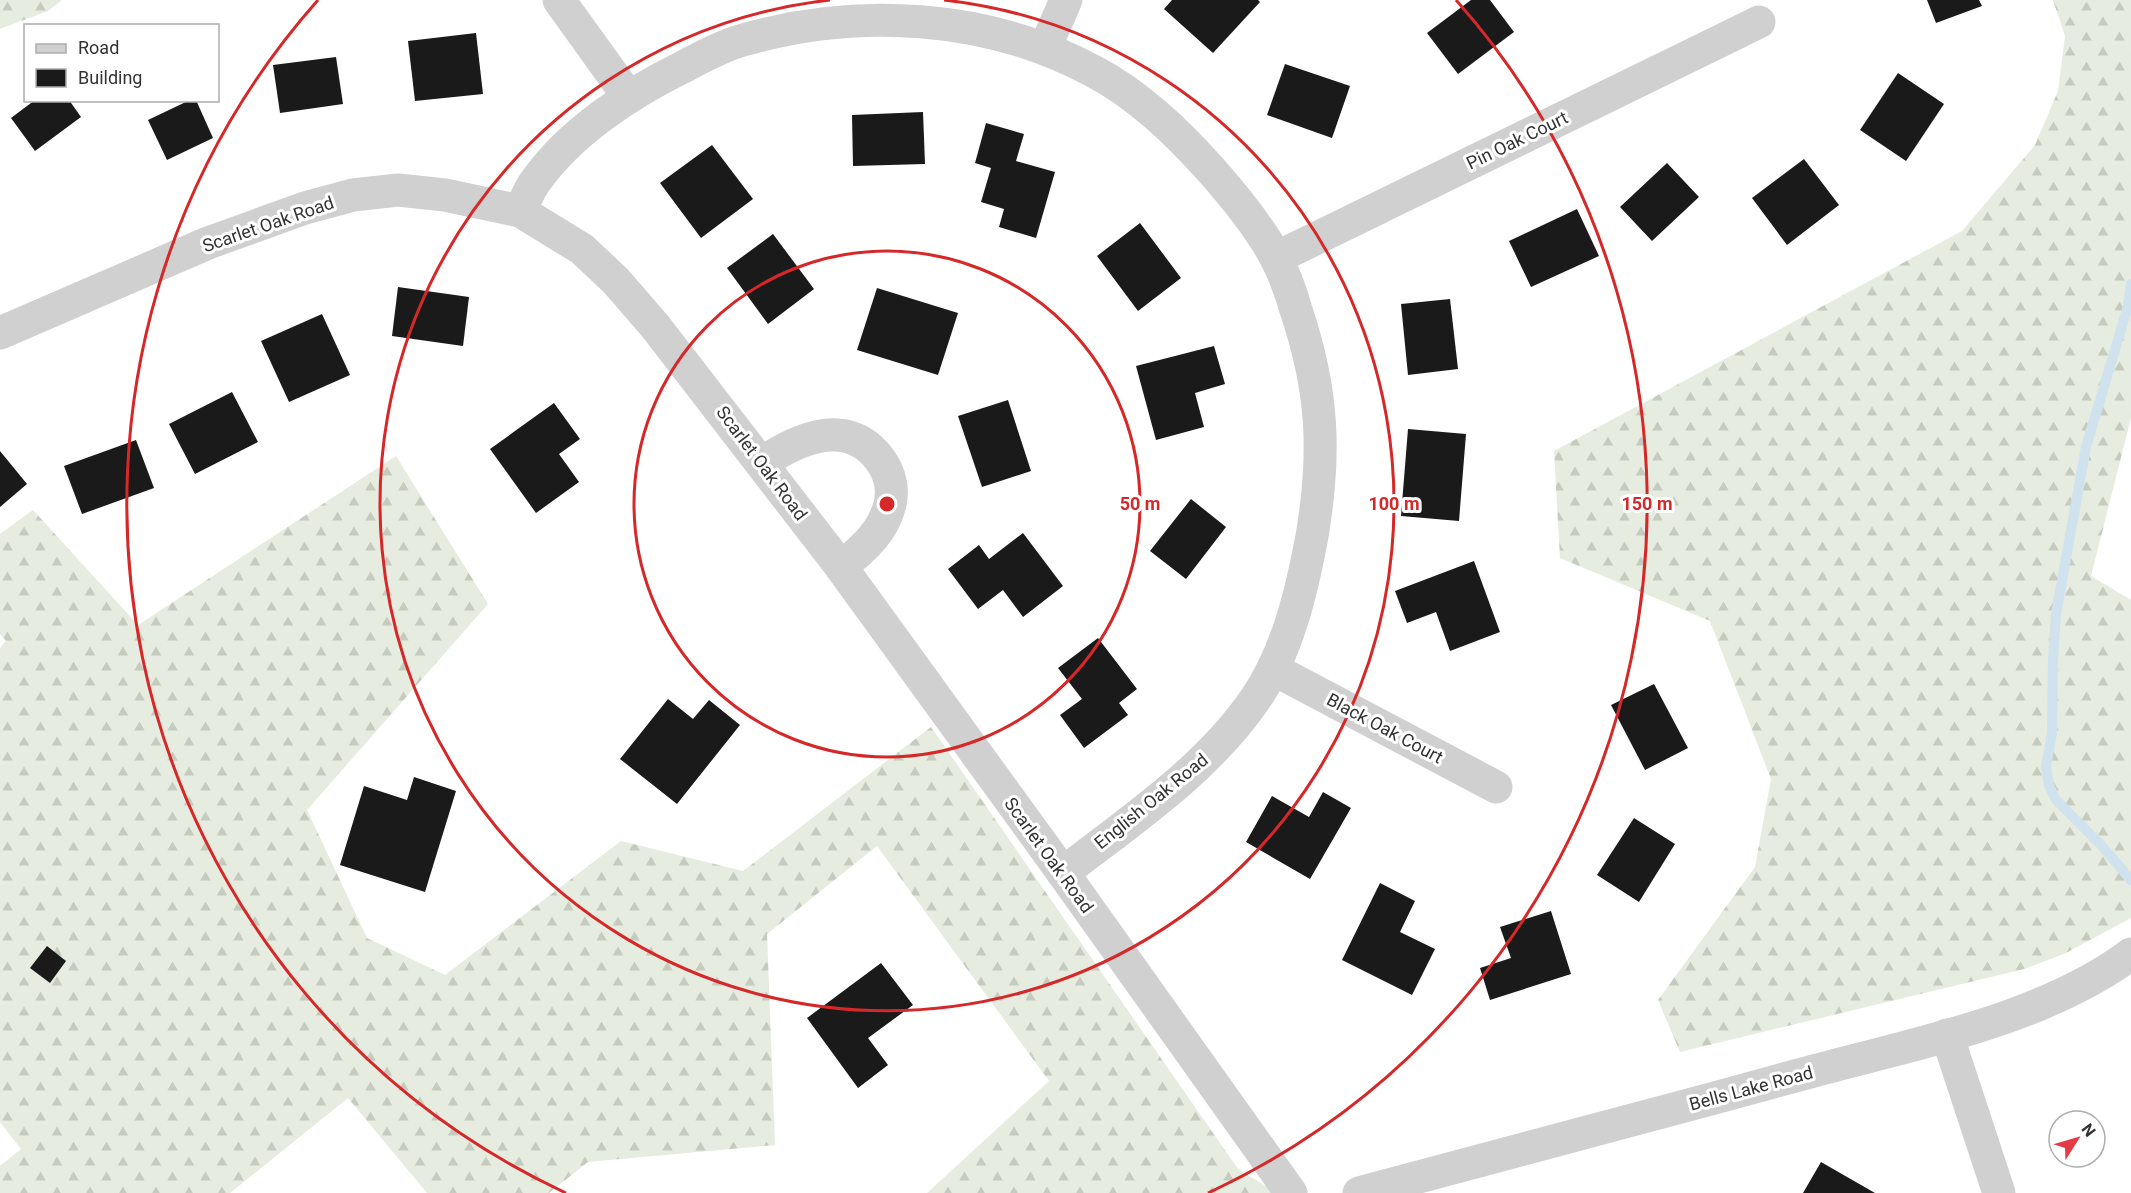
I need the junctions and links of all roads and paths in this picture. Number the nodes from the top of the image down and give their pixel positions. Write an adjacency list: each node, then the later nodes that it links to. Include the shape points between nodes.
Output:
1 (558, 0): 5 (street)
2 (1066, 0): 4 (street)
3 (1759, 22): 7 (street, Pin Oak Court)
4 (1045, 48): 5 (street, English Oak Road, via 992,33 905,20 806,26 739,41); 7 (street, English Oak Road, via 1096,72 1153,112 1219,179 1250,216)
5 (628, 96): 6 (street, English Oak Road, via 562,151 535,182)
6 (520, 211): 8 (street, Scarlet Oak Road, via 445,195 398,190 353,195 304,208 208,243); 9 (street, Scarlet Oak Road, via 582,249 616,281)
7 (1276, 258): 11 (street, English Oak Road, via 1295,304 1313,368 1321,446 1320,491 1310,544 1300,590)
8 (0, 333)
9 (762, 463): 10 (street, Scarlet Oak Road); 10 (street, via 804,440 839,434 857,440 878,457 892,490 888,510 876,535)
10 (841, 567): 13 (street, Scarlet Oak Road)
11 (1273, 669): 12 (street, Black Oak Court); 13 (street, English Oak Road, via 1256,698 1217,747 1166,793)
12 (1496, 787)
13 (1063, 873): 16 (street, Scarlet Oak Road)
14 (2131, 954): 15 (street, Bells Lake Road, via 2086,984 2048,1001)
15 (1947, 1035): 17 (street, Bells Lake Road); 18 (street)
16 (1291, 1193)
17 (1359, 1193)
18 (1999, 1193)

